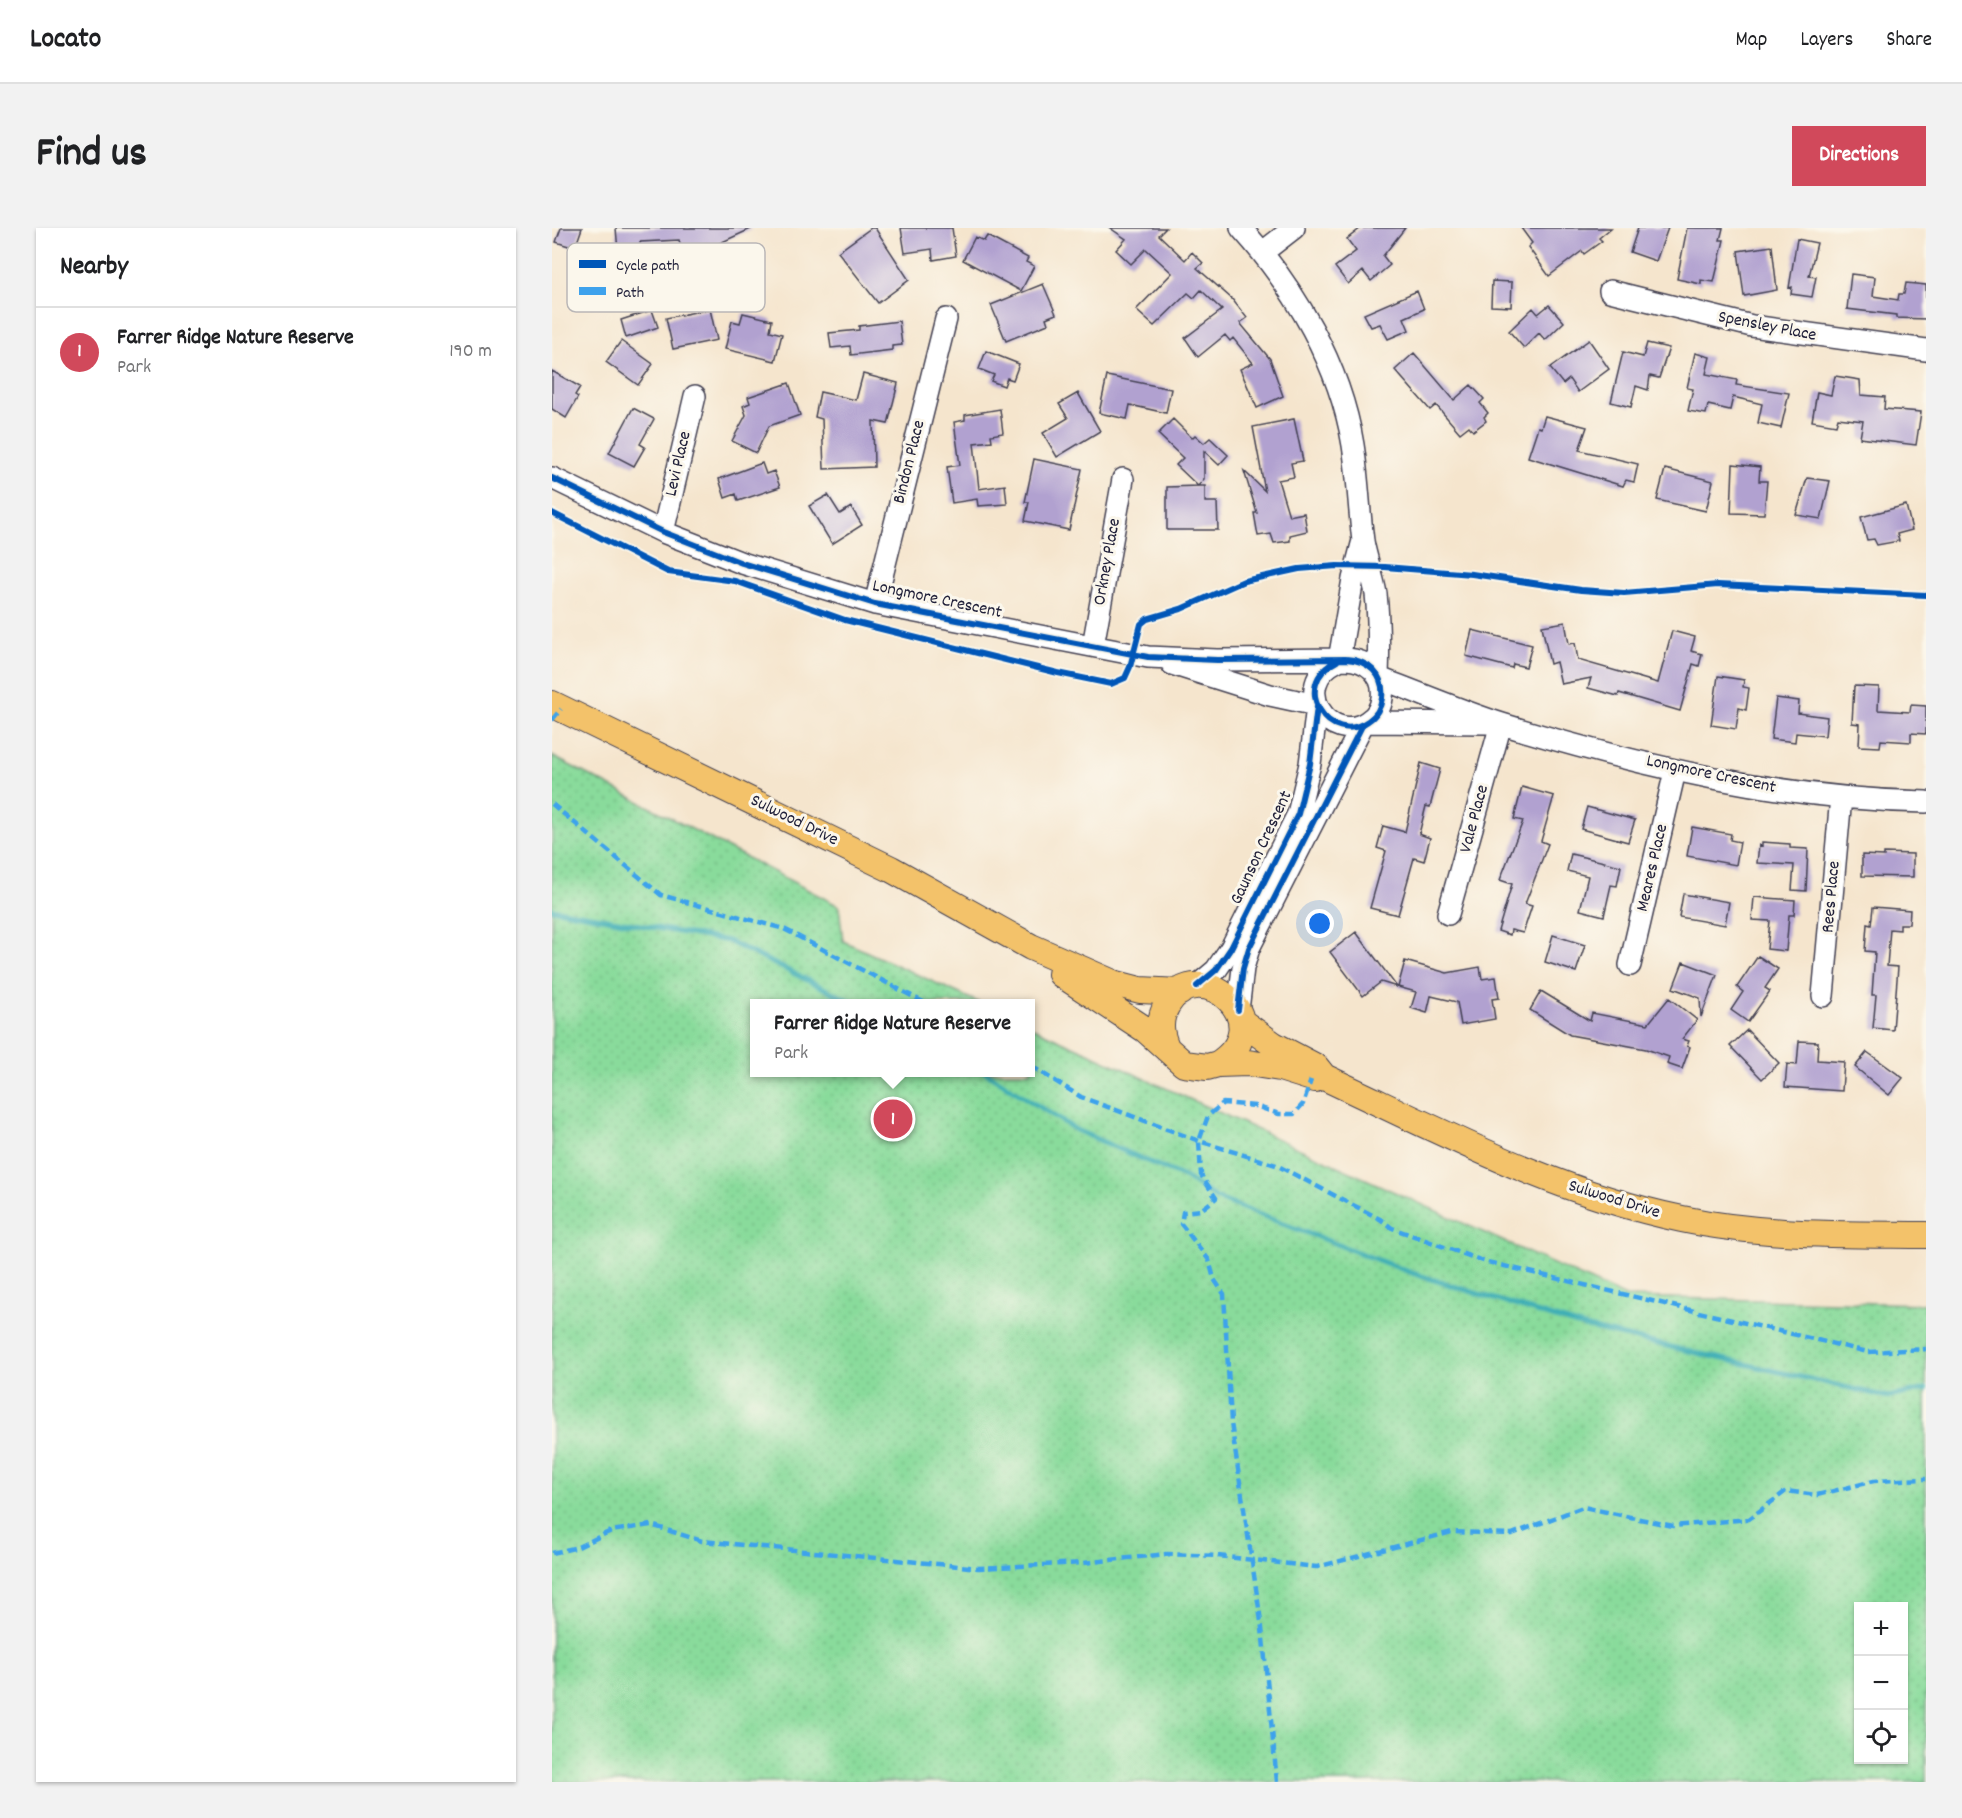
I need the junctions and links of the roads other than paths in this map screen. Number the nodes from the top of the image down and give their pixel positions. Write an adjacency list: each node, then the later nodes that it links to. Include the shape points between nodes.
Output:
1 (1241, 228): 3 (street)
2 (1294, 228): 3 (street)
3 (1263, 252): 11 (street, via 1307,320 1330,369 1353,444)
4 (1610, 291): 6 (street, Spensley Place, via 1762,328)
5 (946, 319): 12 (street, Bindon Place)
6 (1926, 350)
7 (695, 396): 10 (street, Levi Place)
8 (552, 478): 10 (street, Longmore Crescent)
9 (1123, 479): 13 (street, Orkney Place)
10 (663, 532): 12 (street, Longmore Crescent, via 742,563)
11 (1363, 540): 15 (street); 16 (street, via 1377,603)
12 (875, 604): 13 (street, Longmore Crescent)
13 (1092, 646): 14 (street, Longmore Crescent)
14 (1148, 657): 15 (street, Longmore Crescent); 18 (street, Longmore Crescent)
15 (1338, 661): 16 (street, via 1361,662); 18 (street, via 1329,665 1318,679)
16 (1379, 677): 19 (street, via 1382,702); 20 (street, Longmore Crescent)
17 (552, 705): 25 (main road, Sulwood Drive, via 891,869)
18 (1317, 706): 19 (street, via 1336,725 1354,727); 27 (street, Gaunson Crescent, via 1311,764 1298,814 1231,948 1216,970)
19 (1365, 723): 20 (street, Longmore Crescent); 29 (street, Gaunson Crescent, via 1249,948 1243,968)
20 (1501, 724): 21 (street, Longmore Crescent); 24 (street, Vale Place)
21 (1676, 771): 22 (street, Longmore Crescent); 26 (street, Meares Place)
22 (1841, 798): 23 (street, Longmore Crescent); 28 (street, Rees Place)
23 (1926, 802)
24 (1449, 914)
25 (1031, 947): 27 (main road, Sulwood Drive, via 1113,983 1140,990); 30 (main road, Sulwood Drive, via 1067,979 1146,1030)
26 (1630, 965)
27 (1188, 989): 29 (main road, Sulwood Drive, via 1222,992); 30 (main road, via 1170,1000 1162,1018 1162,1037)
28 (1823, 996)
29 (1240, 1016): 31 (main road, via 1242,1033 1234,1051); 32 (main road, Sulwood Drive, via 1274,1045 1316,1067)
30 (1167, 1049): 31 (main road, Sulwood Drive, via 1184,1064)
31 (1218, 1064): 32 (main road, Sulwood Drive, via 1248,1063 1280,1068 1311,1080)
32 (1324, 1077): 33 (main road, Sulwood Drive, via 1527,1170 1581,1192 1639,1209 1683,1220 1762,1231)
33 (1926, 1235)

